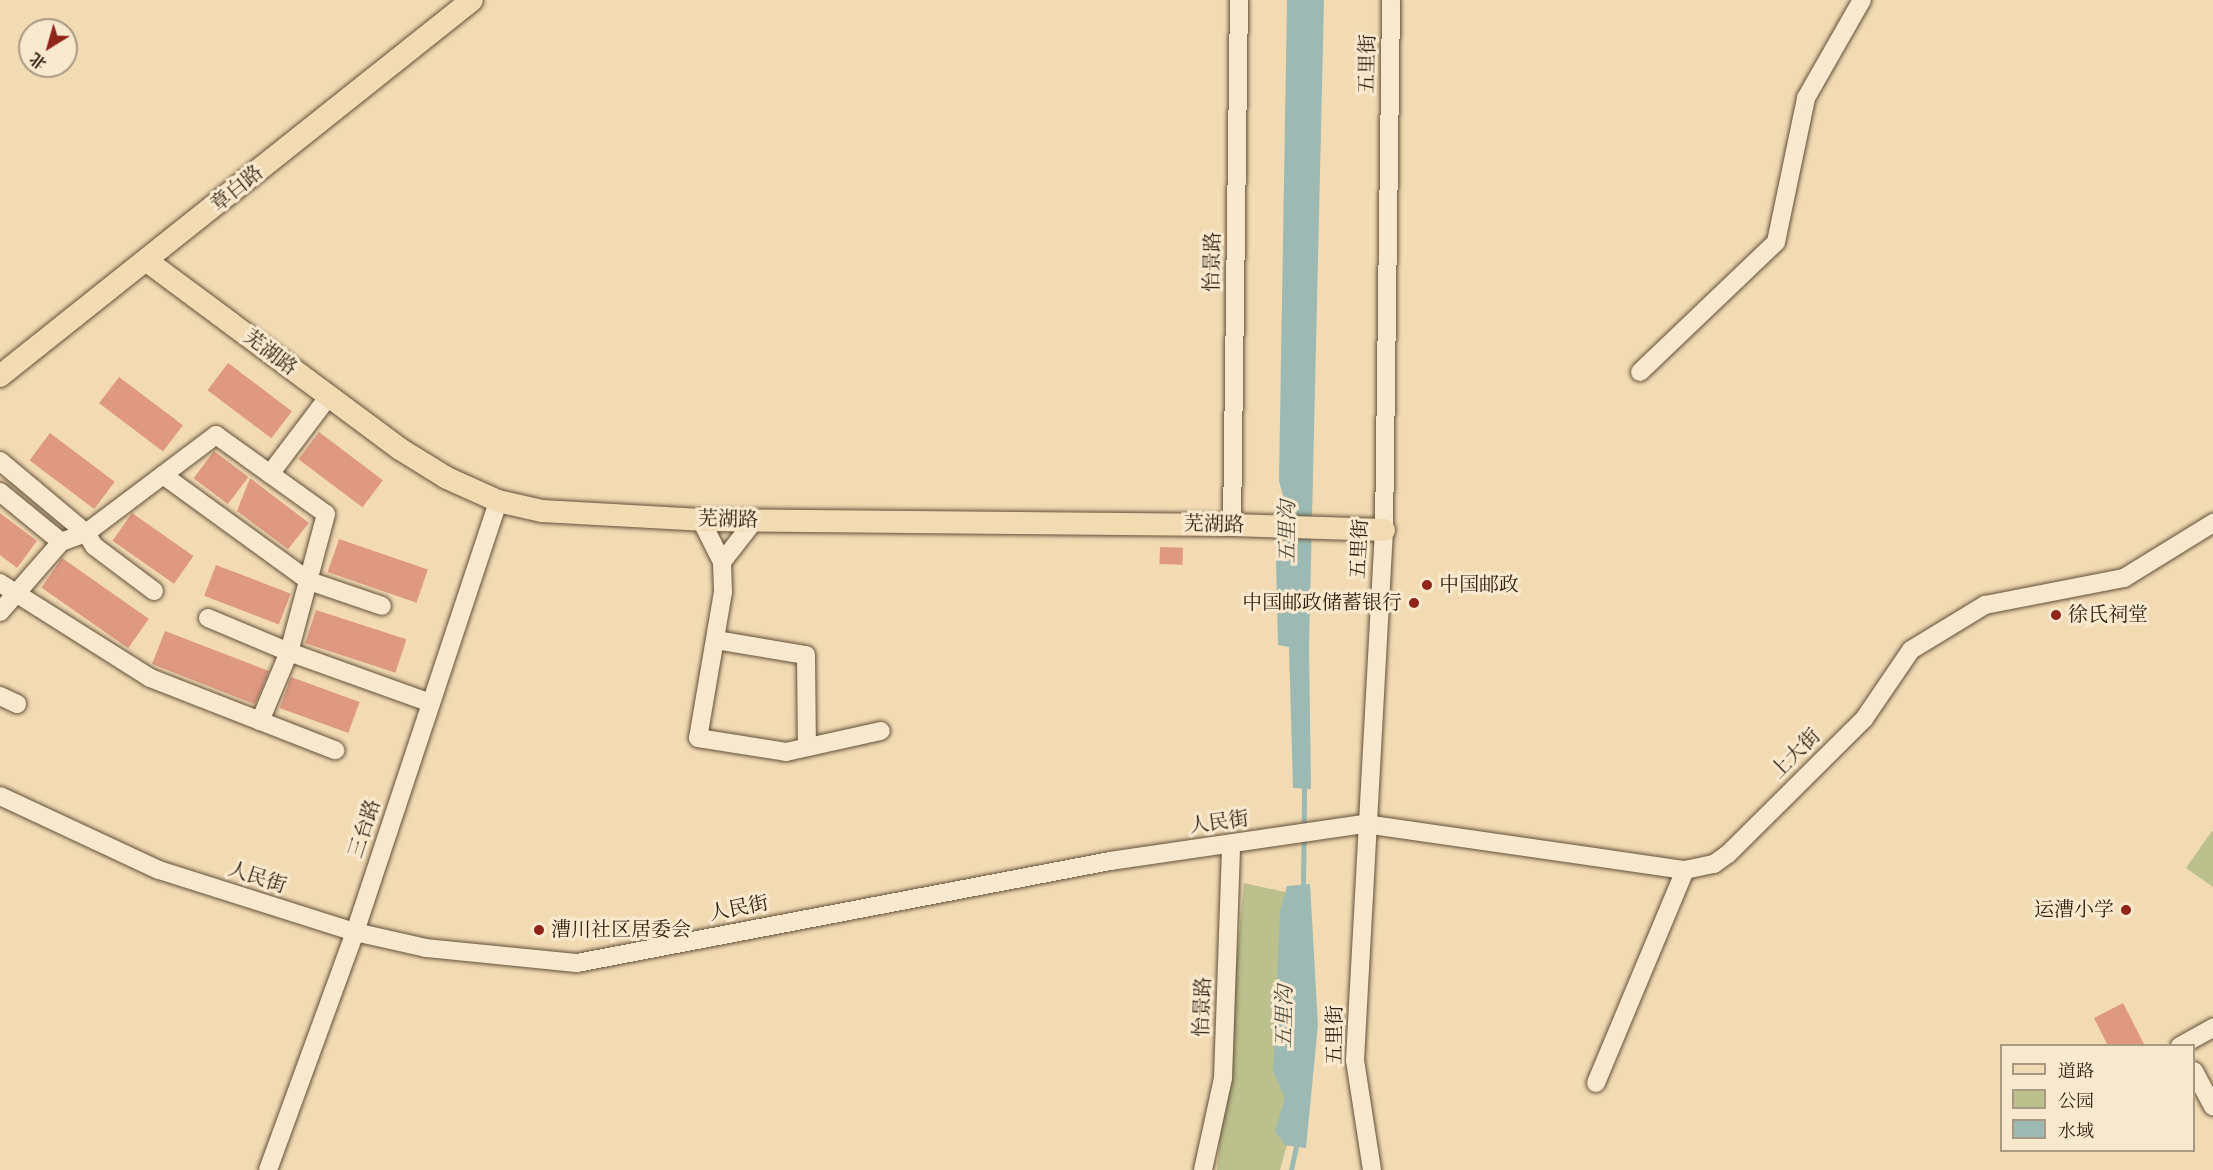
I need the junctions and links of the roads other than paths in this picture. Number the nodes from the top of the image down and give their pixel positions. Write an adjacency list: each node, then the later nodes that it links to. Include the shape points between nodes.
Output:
1 (472, 0): 5 (main road, 章白路)
2 (1239, 0): 17 (street, 怡景路)
3 (1391, 0): 18 (street, 五里街)
4 (1862, 0): 6 (street, via 1806,98 1776,242)
5 (147, 261): 7 (main road, 章白路); 8 (main road, 芜湖路)
6 (1640, 372)
7 (0, 376)
8 (329, 396): 10 (street); 13 (main road, 芜湖路, via 400,449 447,478)
9 (0, 461): 19 (street)
10 (270, 474): 11 (street, via 216,435); 22 (street, via 326,514)
11 (163, 475): 19 (street); 22 (street)
12 (0, 492): 20 (street)
13 (498, 501): 14 (main road, 芜湖路, via 542,511); 31 (street, 三台路)
14 (701, 520): 15 (main road, 芜湖路); 21 (street)
15 (754, 521): 17 (main road, 芜湖路); 21 (street)
16 (2213, 523): 40 (street, 上大街, via 2124,578 1985,605 1911,650 1864,719 1728,854 1714,864)
17 (1232, 525): 18 (main road, 芜湖路)
18 (1384, 530): 38 (street, 五里街)
19 (86, 533): 20 (street); 24 (street, via 94,546)
20 (61, 542): 23 (street)
21 (723, 562): 28 (street)
22 (309, 581): 25 (street); 29 (street)
23 (7, 588): 26 (street); 33 (street, via 150,678)
24 (154, 591)
25 (382, 606)
26 (0, 612)
27 (208, 618): 29 (street)
28 (716, 640): 35 (street, via 806,655); 35 (street, via 698,738 786,752)
29 (289, 652): 31 (street); 33 (street)
30 (0, 696): 32 (street)
31 (431, 703): 41 (street, 三台路)
32 (17, 704)
33 (260, 721): 36 (street)
34 (881, 731): 35 (street)
35 (807, 747)
36 (336, 750)
37 (0, 796): 41 (street, 人民街, via 159,870)
38 (1365, 824): 39 (street, 人民街); 40 (street, 上大街); 49 (street, 五里街, via 1355,1060)
39 (1231, 844): 41 (street, 人民街, via 1110,861 577,963 426,948); 48 (street, 怡景路, via 1224,1078)
40 (1686, 870): 45 (street)
41 (355, 932): 47 (street, 三台路)
42 (2213, 1028): 43 (street)
43 (2184, 1044)
44 (2195, 1074): 46 (street)
45 (1596, 1083)
46 (2213, 1106)
47 (268, 1170)
48 (1203, 1170)
49 (1372, 1170)

